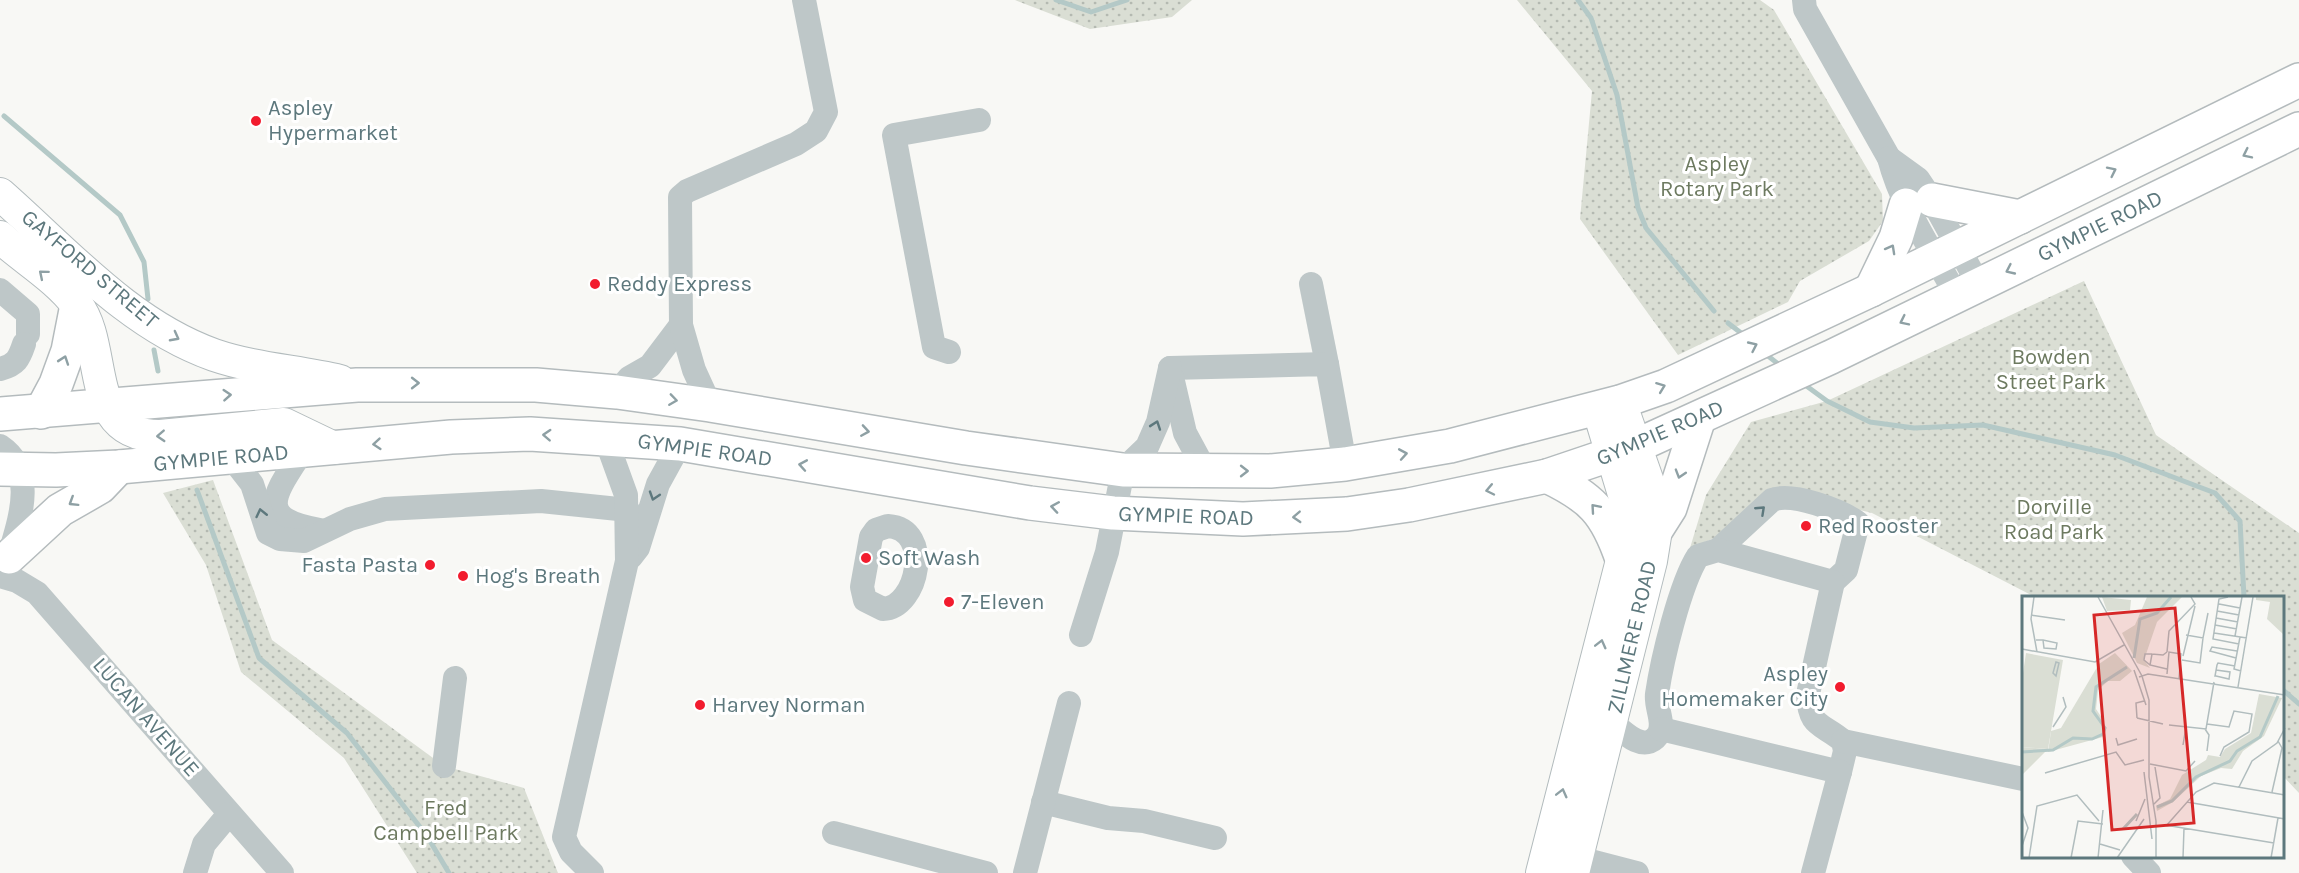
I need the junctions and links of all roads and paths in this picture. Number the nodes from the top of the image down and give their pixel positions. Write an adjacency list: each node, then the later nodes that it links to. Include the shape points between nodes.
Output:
1 (804, 0): 16 (street, via 826,111 816,131 796,144 680,196)
2 (1804, 0): 7 (street, via 1805,9 1889,158 1918,179)
3 (2299, 80): 8 (highway, GYMPIE ROAD, one-way to 3)
4 (979, 120): 17 (street, via 894,135 934,347)
5 (2299, 129): 14 (highway, GYMPIE ROAD, one-way to 14)
6 (0, 194): 21 (main road, GAYFORD STREET, one-way to 21, via 115,296 172,336 225,358)
7 (1919, 203): 8 (highway); 10 (street); 13 (highway, one-way to 7, via 1896,238)
8 (2020, 216): 10 (highway, GYMPIE ROAD)
9 (0, 237): 15 (main road, GAYFORD STREET, one-way to 9)
10 (1947, 253): 13 (highway, GYMPIE ROAD); 14 (street)
11 (1311, 284): 18 (street)
12 (0, 290): 20 (street, via 28,314 19,360)
13 (1871, 290): 24 (highway, GYMPIE ROAD, one-way to 13, via 1702,370)
14 (1968, 290): 28 (highway, GYMPIE ROAD, one-way to 28)
15 (77, 305): 25 (main road, GAYFORD STREET, via 91,335); 26 (highway, one-way to 15, via 68,351)
16 (681, 325): 22 (street, via 650,366 629,378); 23 (street, via 694,370)
17 (949, 352)
18 (1327, 364): 19 (street); 35 (street)
19 (1170, 368): 37 (street, one-way to 19, via 1147,447 1158,422); 38 (street, via 1185,433)
20 (0, 369)
21 (357, 385): 22 (highway, GYMPIE ROAD, one-way to 22, via 483,383); 25 (highway, GYMPIE ROAD, one-way to 21)
22 (617, 392): 23 (highway, GYMPIE ROAD, one-way to 23)
23 (710, 405): 37 (highway, GYMPIE ROAD, one-way to 37)
24 (1609, 405): 32 (main road, ZILLMERE ROAD); 35 (highway, GYMPIE ROAD, one-way to 24, via 1450,446)
25 (106, 406): 26 (highway, GYMPIE ROAD); 31 (main road, one-way to 25, via 284,424 143,435 127,427)
26 (41, 412): 27 (highway, GYMPIE ROAD)
27 (0, 414)
28 (1699, 418): 32 (highway, GYMPIE ROAD); 43 (highway, one-way to 43, via 1670,508)
29 (606, 437): 30 (highway, GYMPIE ROAD); 31 (highway, GYMPIE ROAD, one-way to 31, via 484,435); 40 (street)
30 (680, 444): 41 (highway, GYMPIE ROAD, one-way to 30, via 1040,505); 46 (street, one-way to 46, via 658,484 638,548)
31 (319, 449): 33 (highway, GYMPIE ROAD); 42 (street, via 280,487 278,509 280,517 288,523)
32 (1624, 451): 39 (highway, GYMPIE ROAD); 43 (main road, ZILLMERE ROAD, via 1649,484); 45 (main road, ZILLMERE ROAD, via 1630,529)
33 (231, 457): 36 (highway, GYMPIE ROAD); 42 (street, one-way to 33, via 304,541 280,539 268,532 252,484)
34 (6, 462): 36 (highway, GYMPIE ROAD); 47 (street, via 24,490)
35 (1345, 464): 38 (highway, GYMPIE ROAD, one-way to 35)
36 (119, 467): 47 (highway, one-way to 47, via 100,488 60,510)
37 (1123, 470): 38 (highway, GYMPIE ROAD); 41 (street)
38 (1206, 472)
39 (1546, 476): 41 (highway, GYMPIE ROAD, one-way to 41, via 1452,498 1347,514 1243,519); 45 (highway, one-way to 39, via 1611,528 1591,502 1577,490)
40 (628, 510): 42 (street, via 541,501 385,508); 46 (street)
41 (1113, 513): 49 (street, via 1105,561)
42 (323, 530)
43 (1656, 530): 52 (main road, ZILLMERE ROAD, via 1651,561)
44 (1718, 550): 48 (street); 48 (street, one-way to 48, via 1772,500 1783,496 1845,513 1858,523 1846,570); 53 (street, via 1698,556 1684,584 1657,694)
45 (1622, 559): 52 (main road, ZILLMERE ROAD, one-way to 45)
46 (627, 561): 66 (street, via 564,837 571,852)
47 (3, 575): 59 (street, LUCAN AVENUE, via 25,585 45,601)
48 (1833, 582): 54 (street, via 1808,705 1814,721)
49 (1081, 635)
50 (455, 678): 55 (street)
51 (1069, 703): 58 (street)
52 (1605, 710): 53 (street, via 1629,737 1644,743); 63 (main road, ZILLMERE ROAD)
53 (1661, 729): 56 (street)
54 (1843, 741): 56 (street, via 1845,752); 57 (street)
55 (444, 766)
56 (1840, 772): 70 (street)
57 (2022, 779)
58 (1043, 802): 61 (street); 68 (street)
59 (229, 814): 64 (street, via 204,844); 65 (street, LUCAN AVENUE)
60 (834, 833): 67 (street)
61 (1215, 838)
62 (2135, 858): 71 (street)
63 (1560, 863): 69 (street)
64 (195, 873)
65 (282, 873)
66 (592, 873)
67 (987, 873)
68 (1024, 873)
69 (1636, 873)
70 (1813, 873)
71 (2150, 873)

